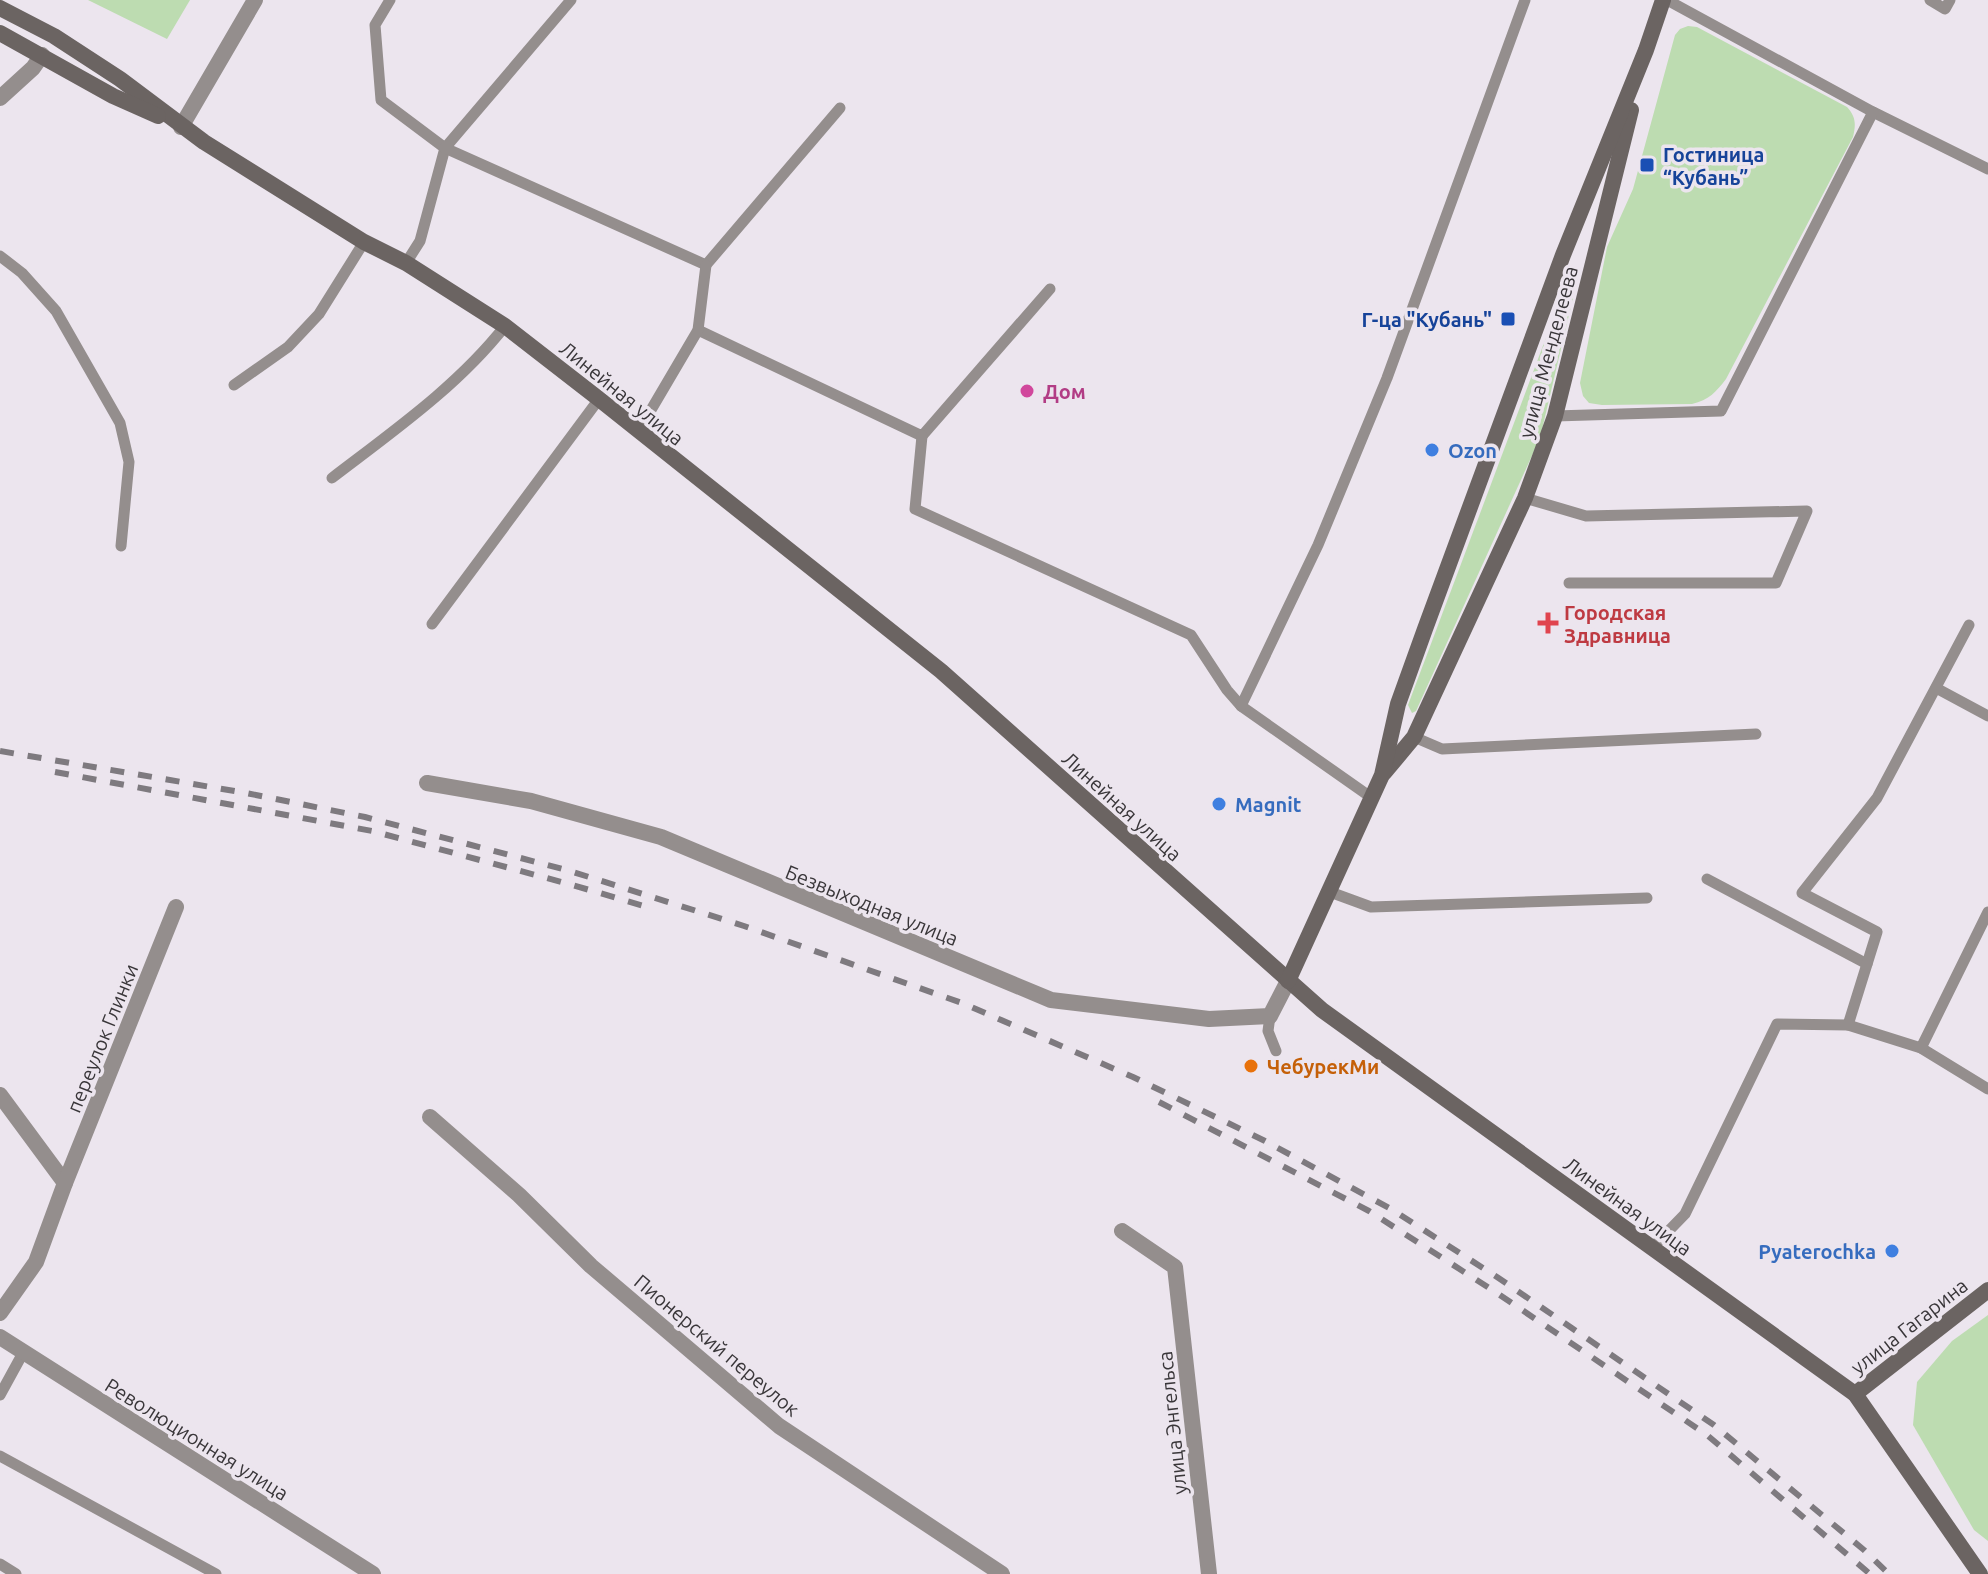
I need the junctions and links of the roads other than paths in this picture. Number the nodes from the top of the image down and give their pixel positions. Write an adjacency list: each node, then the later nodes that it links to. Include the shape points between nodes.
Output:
1 (255, 0): 15 (street)
2 (390, 0): 16 (lane, via 375,25 381,100)
3 (571, 0): 16 (lane)
4 (1525, 0): 37 (lane, via 1387,378 1318,545)
5 (1665, 0): 10 (main road, улица Менделеева); 14 (lane)
6 (1930, 0): 7 (lane, via 1945,9)
7 (1950, 0)
8 (0, 8): 15 (main road, via 120,79)
9 (0, 33): 11 (main road)
10 (1646, 50): 27 (main road, улица Менделеева); 41 (main road, улица Менделеева, via 1563,255 1398,704)
11 (42, 55): 12 (street); 15 (main road)
12 (0, 98)
13 (840, 108): 21 (lane)
14 (1873, 112): 17 (lane); 27 (lane, via 1721,411)
15 (181, 127): 18 (main road, Линейная улица)
16 (445, 148): 20 (lane, via 420,241); 21 (lane)
17 (1988, 169)
18 (364, 242): 20 (main road, Линейная улица); 25 (lane, via 319,314 288,347)
19 (0, 256): 32 (lane, via 56,311 120,423 129,462)
20 (406, 263): 23 (main road, Линейная улица)
21 (706, 265): 24 (lane)
22 (1050, 289): 29 (lane)
23 (505, 326): 26 (main road, Линейная улица); 30 (lane, via 422,409)
24 (698, 330): 28 (lane); 29 (lane)
25 (234, 385)
26 (599, 399): 28 (main road, Линейная улица); 34 (lane)
27 (1555, 416): 31 (main road, улица Менделеева)
28 (638, 432): 50 (main road, Линейная улица, via 941,671)
29 (922, 436): 37 (lane, via 915,509 1191,635)
30 (332, 478)
31 (1525, 498): 33 (lane, via 1586,516 1807,511 1776,583); 40 (main road, улица Менделеева)
32 (121, 546)
33 (1569, 583)
34 (432, 624)
35 (1969, 625): 36 (lane)
36 (1936, 688): 38 (lane); 49 (lane, via 1877,798 1802,893 1877,932)
37 (1241, 706): 43 (lane)
38 (1988, 716)
39 (1756, 734): 40 (lane, via 1442,749)
40 (1414, 737): 41 (main road, улица Менделеева)
41 (1382, 775): 43 (main road, улица Менделеева)
42 (427, 783): 51 (street, Безвыходная улица, via 531,801 661,837 1051,1000 1209,1019)
43 (1372, 798): 45 (main road, улица Менделеева)
44 (1707, 879): 49 (lane)
45 (1330, 892): 46 (lane, via 1371,907); 50 (main road, улица Менделеева)
46 (1647, 898)
47 (176, 907): 58 (street, переулок Глинки)
48 (1988, 912): 53 (lane)
49 (1867, 964): 52 (lane)
50 (1288, 981): 51 (street); 60 (main road, Линейная улица)
51 (1270, 1016): 54 (lane, via 1268,1031)
52 (1848, 1025): 53 (lane); 60 (lane, via 1777,1024 1685,1214)
53 (1921, 1048): 55 (lane)
54 (1276, 1051)
55 (1988, 1089)
56 (0, 1095): 58 (street)
57 (430, 1117): 72 (street, Пионерский переулок, via 591,1266 779,1426)
58 (65, 1183): 62 (street, переулок Глинки, via 36,1262)
59 (1122, 1231): 73 (street, улица Энгельса, via 1175,1267)
60 (1652, 1248): 65 (main road, Линейная улица)
61 (1988, 1290): 65 (main road, улица Гагарина)
62 (0, 1313)
63 (0, 1337): 64 (street, Революционная улица)
64 (23, 1353): 66 (lane); 71 (street, Революционная улица)
65 (1855, 1394): 74 (main road, Линейная улица)
66 (0, 1395)
67 (0, 1456): 70 (lane)
68 (0, 1564): 69 (lane)
69 (16, 1574)
70 (216, 1574)
71 (373, 1574)
72 (1002, 1574)
73 (1209, 1574)
74 (1980, 1574)

